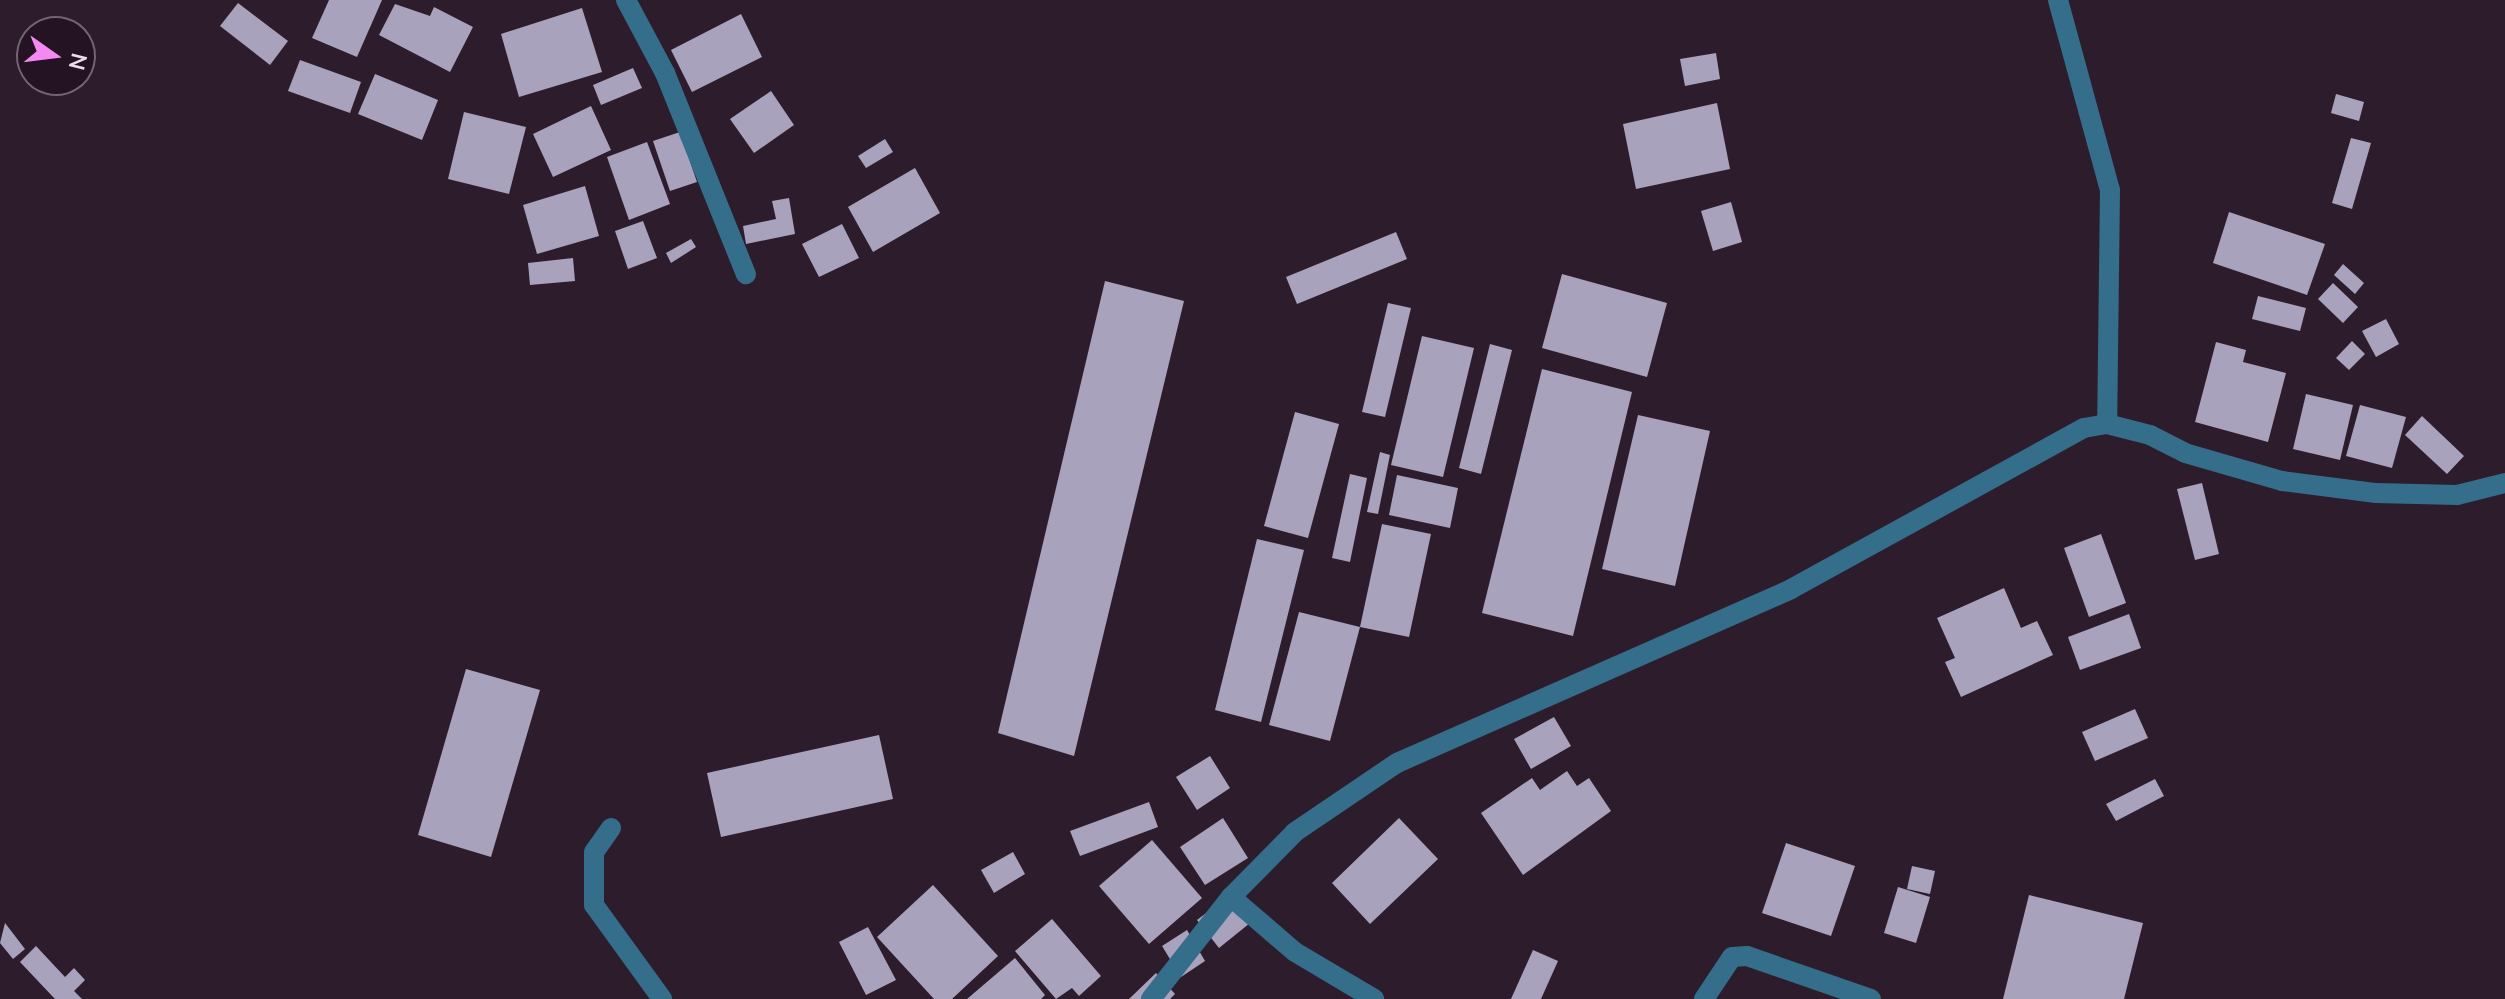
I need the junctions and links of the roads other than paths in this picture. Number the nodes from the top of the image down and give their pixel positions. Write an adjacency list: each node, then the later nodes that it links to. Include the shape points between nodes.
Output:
1 (626, 0): 3 (street, via 665,73)
2 (2058, 0): 4 (street, via 2110,190)
3 (746, 274)
4 (2107, 424): 5 (street, via 2282,481 2376,493 2457,495); 7 (street, via 2084,428 1791,589 1397,763 1295,832)
5 (2505, 483)
6 (611, 828): 8 (street, via 594,852 594,905)
7 (1231, 897): 9 (street); 10 (street, via 1295,952)
8 (662, 999)
9 (1151, 999)
10 (1374, 999)
11 (1704, 999): 12 (street, via 1732,957 1747,956)
12 (1871, 999)

